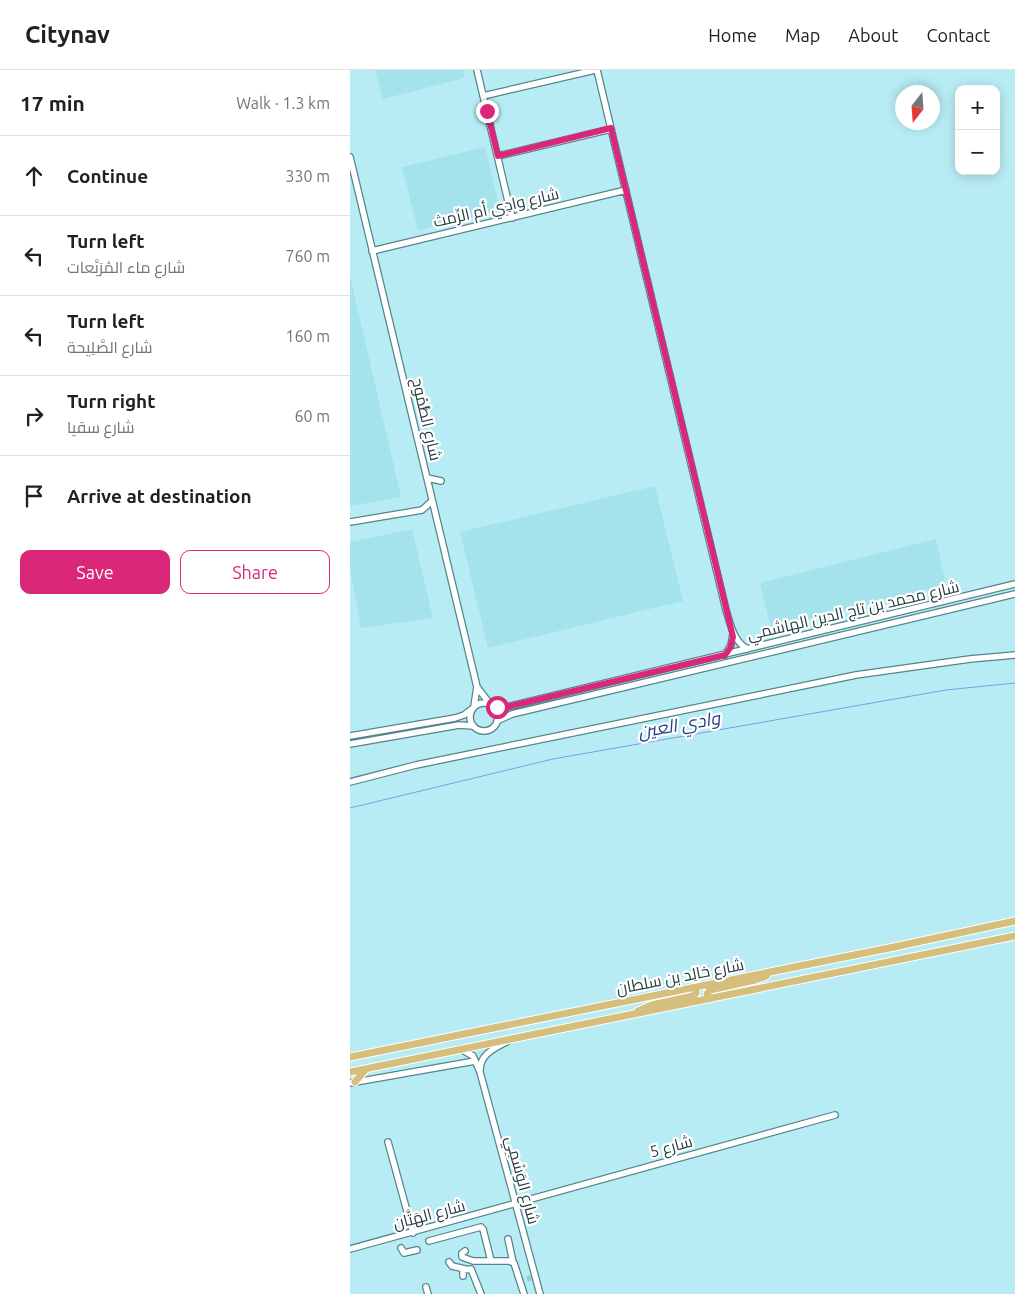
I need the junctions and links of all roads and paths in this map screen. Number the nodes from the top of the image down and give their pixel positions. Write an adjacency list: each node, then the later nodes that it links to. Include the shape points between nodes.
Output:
1 (477, 70): 3 (street)
2 (596, 70): 3 (street); 4 (street)
3 (483, 96): 5 (street)
4 (611, 128): 5 (street); 7 (street)
5 (498, 156): 8 (street)
6 (350, 157): 9 (street, شارع الطُّمُوح)
7 (626, 190): 8 (street, شارع وادِي أم الرِّمث); 18 (street)
8 (512, 218): 9 (street, شارع وادِي أم الرِّمث)
9 (372, 251): 10 (street, شارع الطُّمُوح)
10 (427, 478): 11 (street); 12 (street, شارع الطُّمُوح)
11 (441, 481)
12 (432, 501): 13 (street); 14 (street, شارع الطُّمُوح)
13 (422, 510): 14 (street); 15 (street)
14 (436, 517): 22 (street, شارع الطُّمُوح)
15 (350, 522)
16 (1015, 584): 19 (street, شارع محمد بن تاج الدين الهاشمي)
17 (1015, 594): 25 (street, شارع محمد بن تاج الدين الهاشمي, via 512,714)
18 (733, 633): 19 (street); 20 (street)
19 (747, 649): 20 (street, شارع محمد بن تاج الدين الهاشمي)
20 (725, 655): 23 (street, شارع محمد بن تاج الدين الهاشمي, via 506,707)
21 (1015, 655): 29 (street, via 856,675 426,763)
22 (476, 686): 23 (street, شارع الطُّمُوح); 24 (street, شارع الطُّمُوح)
23 (492, 706): 24 (street, via 482,703); 25 (street, via 497,712)
24 (473, 708): 26 (street, via 470,716); 27 (street, via 454,718)
25 (497, 721): 26 (street, via 485,730)
26 (473, 726): 28 (street, via 460,725)
27 (350, 736)
28 (350, 744)
29 (350, 782)
30 (1015, 921): 32 (main road, شارع خالِد بن سلطان)
31 (1015, 936): 34 (main road, شارع خالِد بن سلطان)
32 (772, 971): 33 (main road, شارع خالِد بن سلطان); 34 (main road, via 760,979 710,990)
33 (696, 987): 35 (main road, via 693,996 652,1004); 38 (main road, شارع خالِد بن سلطان)
34 (708, 999): 35 (main road, شارع خالِد بن سلطان)
35 (631, 1015): 36 (main road, شارع خالِد بن سلطان)
36 (513, 1039): 37 (main road, شارع خالِد بن سلطان); 42 (street, via 482,1058)
37 (461, 1049): 39 (street, شارع الوَسْمِي); 40 (main road, شارع خالِد بن سلطان)
38 (350, 1057)
39 (475, 1061): 42 (street, شارع الوَسْمِي); 43 (street)
40 (366, 1069): 41 (main road, شارع خالِد بن سلطان); 43 (main road)
41 (350, 1072)
42 (480, 1072): 46 (street, شارع الوَسْمِي)
43 (352, 1082)
44 (835, 1115): 46 (street, شارع 5)
45 (388, 1142): 47 (street)
46 (515, 1204): 47 (street, شارع الهَتَّان); 60 (street, شارع الوَسْمِي)
47 (413, 1232): 48 (street, شارع الهَتَّان)
48 (397, 1237): 51 (street, شارع الهَتَّان); 52 (street, via 404,1253)
49 (508, 1239): 57 (street)
50 (430, 1240): 54 (street, via 481,1227)
51 (350, 1249)
52 (417, 1250)
53 (465, 1251): 56 (street, via 462,1257)
54 (491, 1261): 56 (street); 57 (street)
55 (449, 1262): 58 (street)
56 (473, 1262): 58 (street)
57 (513, 1262): 61 (street)
58 (468, 1269): 59 (street, via 462,1272); 64 (street, via 475,1277)
59 (463, 1276)
60 (531, 1278): 61 (street); 66 (street, شارع الوَسْمِي)
61 (520, 1281): 65 (street)
62 (426, 1287): 63 (street)
63 (428, 1294)
64 (481, 1294)
65 (524, 1294)
66 (540, 1294)

